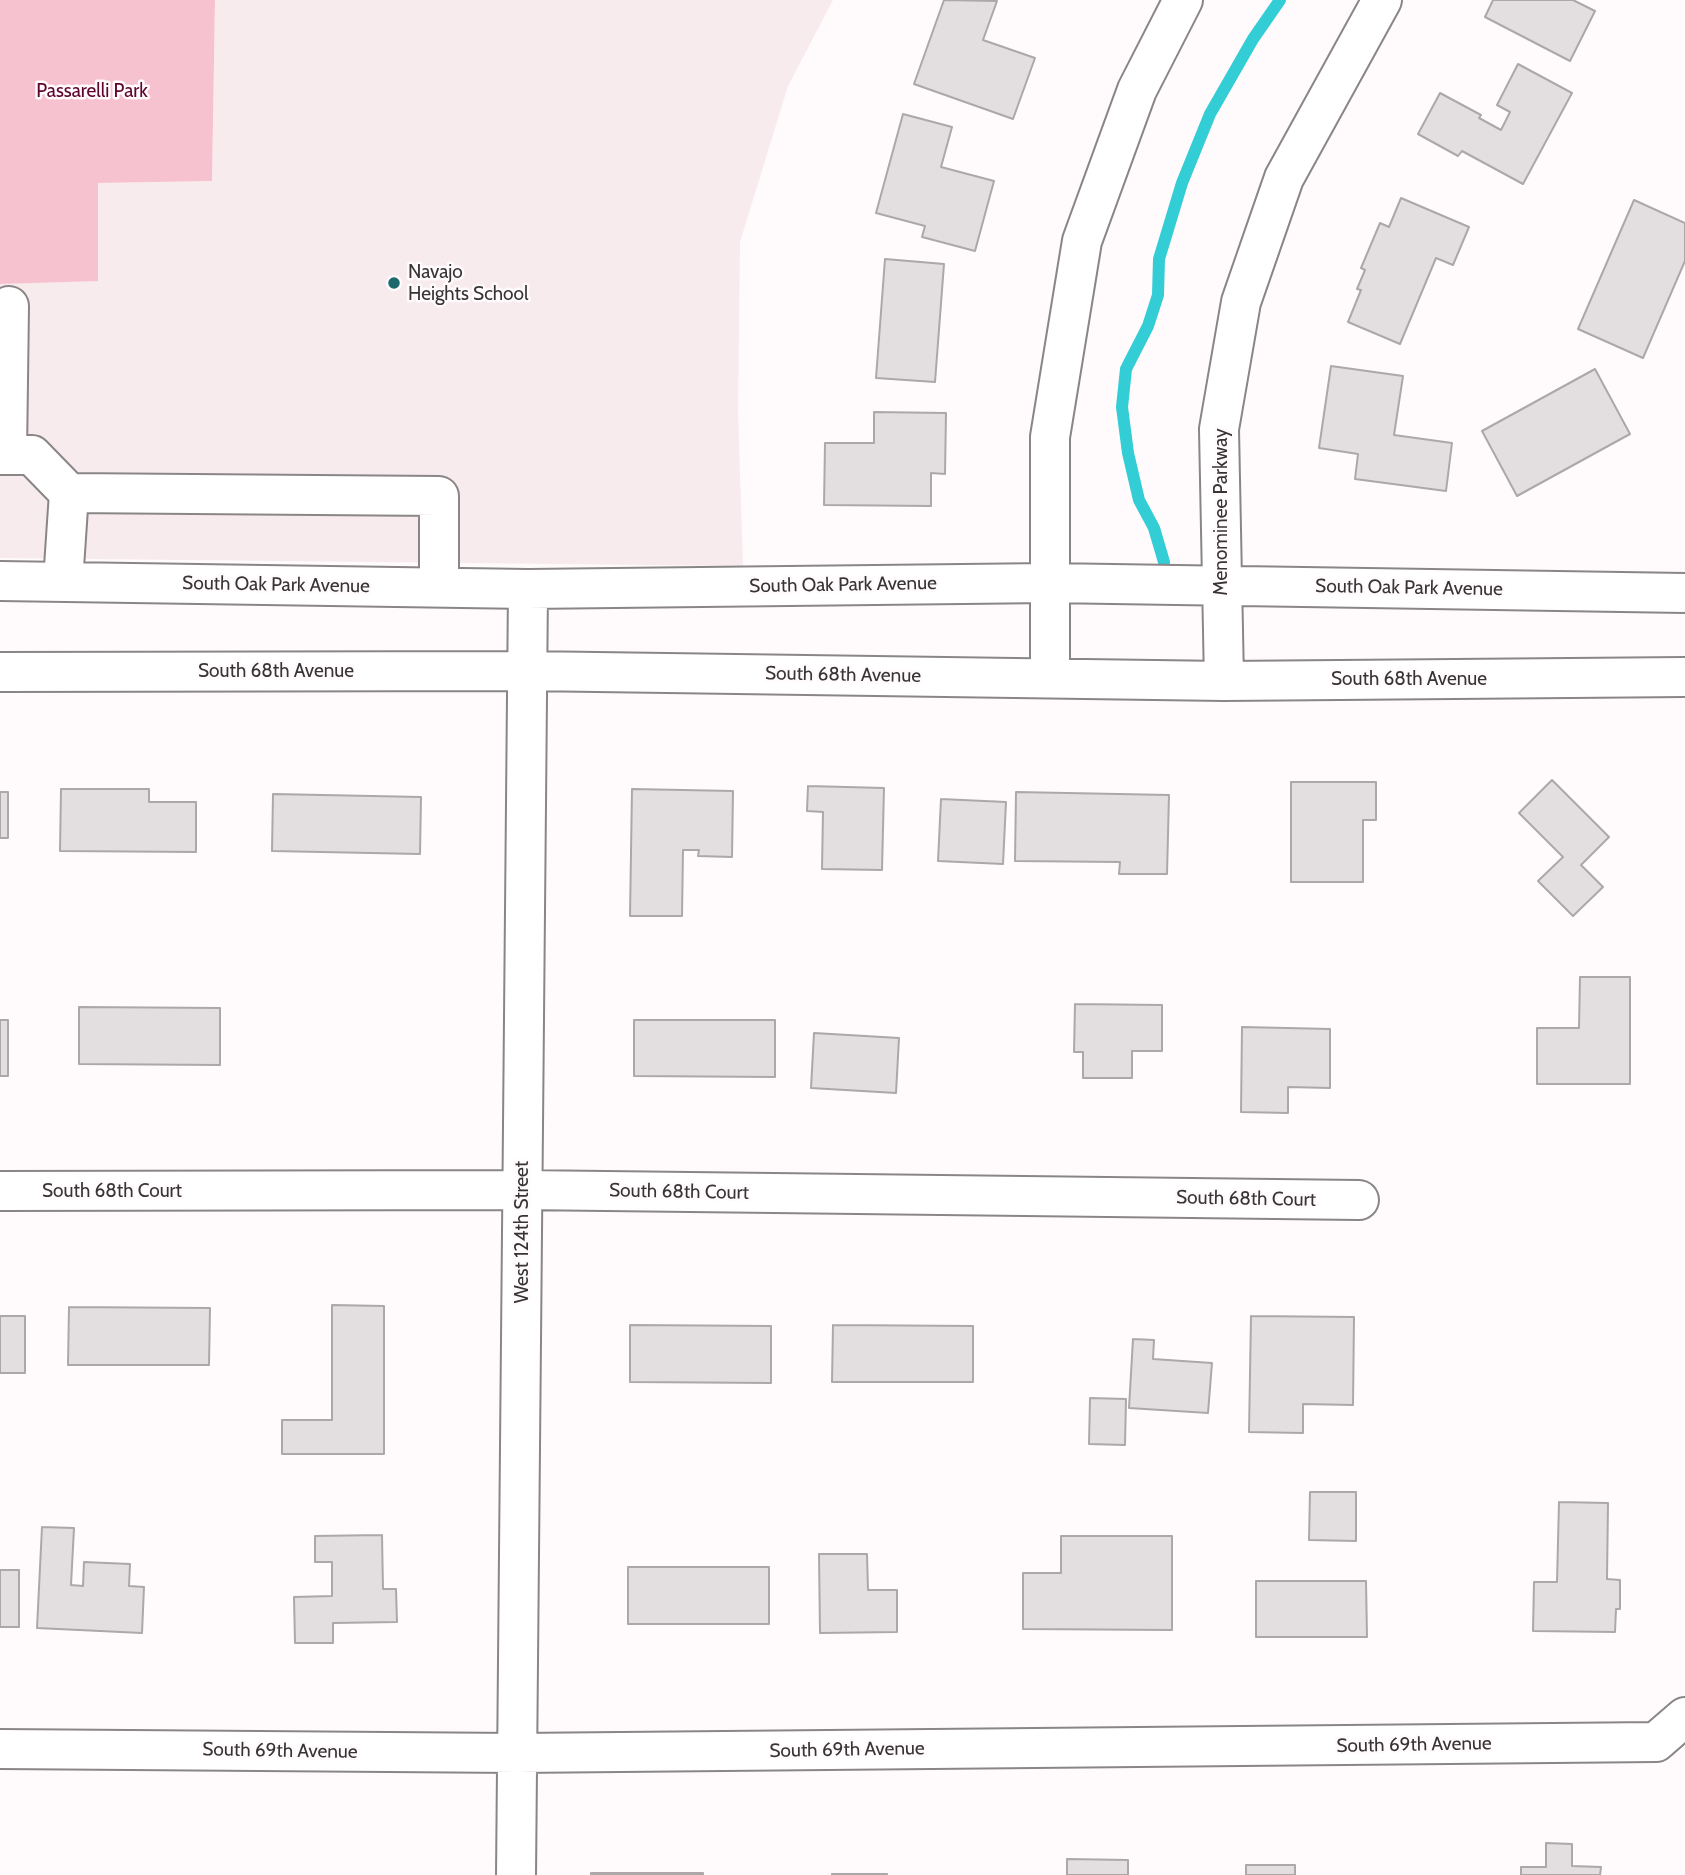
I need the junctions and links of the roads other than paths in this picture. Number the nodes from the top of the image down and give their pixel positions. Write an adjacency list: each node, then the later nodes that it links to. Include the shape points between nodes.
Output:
1 (1183, 0): 8 (street, via 1137,90 1082,241 1050,437)
2 (1382, 0): 9 (street, Menominee Parkway, via 1284,178 1241,302 1219,429)
3 (9, 306): 4 (street)
4 (4, 455): 5 (street, via 32,455)
5 (69, 493): 7 (street); 10 (street, via 439,496)
6 (0, 581): 7 (street, South Oak Park Avenue)
7 (63, 582): 10 (street, South Oak Park Avenue)
8 (1049, 583): 9 (street, South Oak Park Avenue); 11 (street, South Oak Park Avenue); 16 (street)
9 (1220, 585): 12 (street, South Oak Park Avenue); 17 (street, Menominee Parkway)
10 (439, 587): 11 (street, South Oak Park Avenue)
11 (528, 589): 13 (street, West 124th Street)
12 (1685, 593)
13 (527, 671): 14 (street, South 68th Avenue); 16 (street, South 68th Avenue); 18 (street, West 124th Street)
14 (0, 672)
15 (1685, 677): 17 (street, South 68th Avenue)
16 (1050, 678): 17 (street, South 68th Avenue)
17 (1224, 681)
18 (522, 1190): 19 (street, South 68th Court); 20 (street, South 68th Court); 23 (street, West 124th Street)
19 (0, 1191)
20 (1359, 1200)
21 (1685, 1717): 23 (street, South 69th Avenue, via 1656,1742)
22 (0, 1749): 23 (street, South 69th Avenue)
23 (517, 1753): 24 (street, West 124th Street)
24 (516, 1875)

